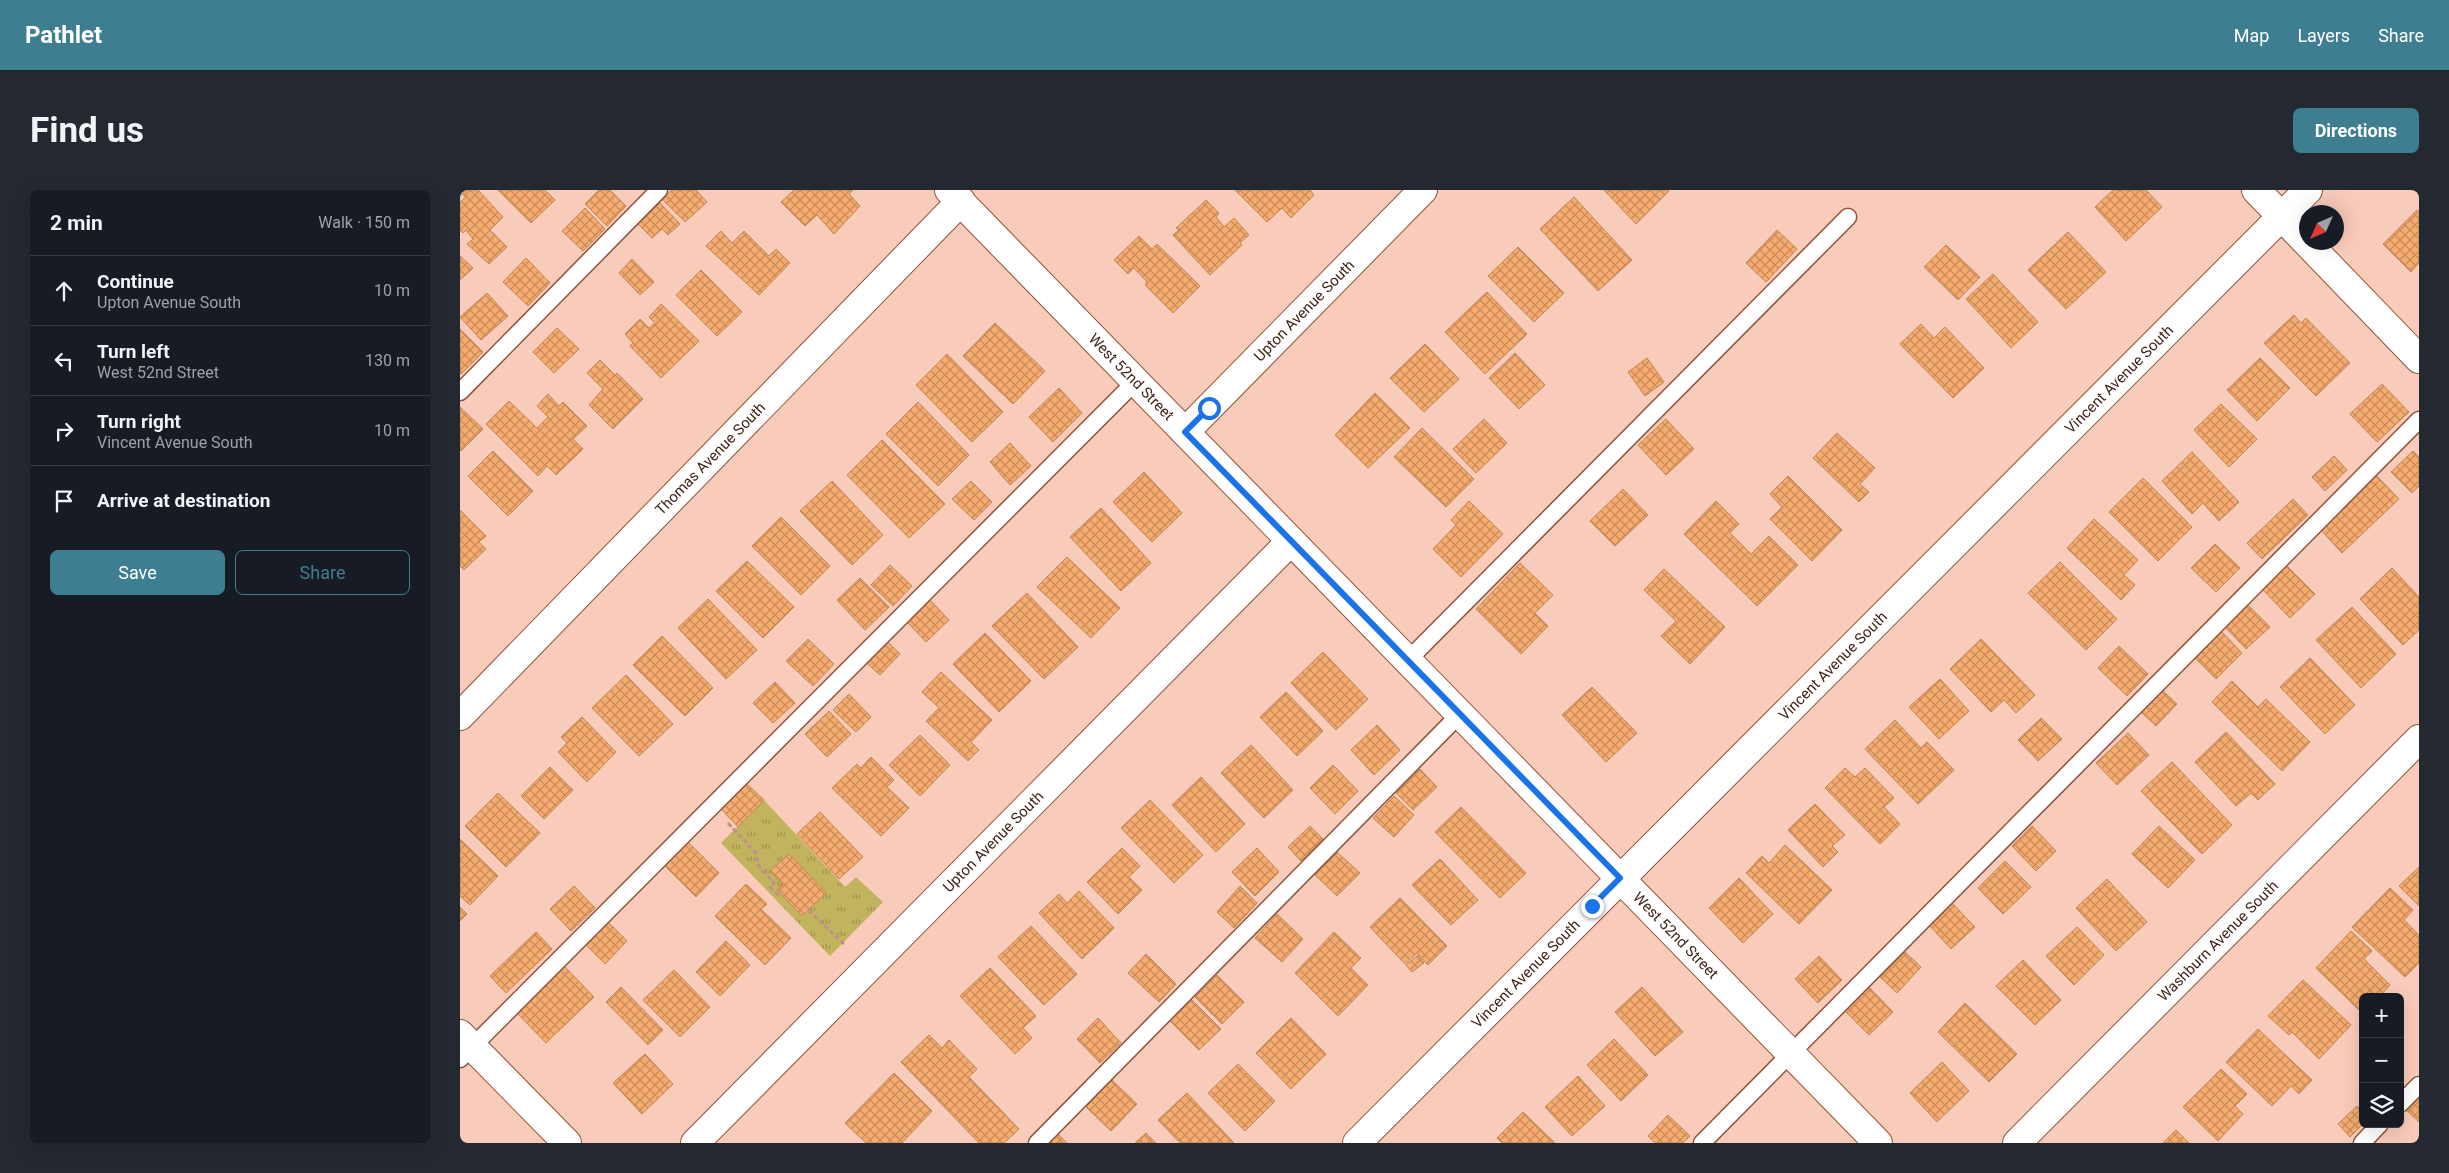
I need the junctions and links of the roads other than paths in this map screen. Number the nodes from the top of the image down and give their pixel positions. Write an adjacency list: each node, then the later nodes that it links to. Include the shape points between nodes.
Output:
1 (659, 190): 10 (lane)
2 (1424, 190): 12 (street, Upton Avenue South)
3 (2256, 190): 7 (street)
4 (2308, 190): 7 (street, Vincent Avenue South)
5 (955, 196): 9 (street, West 52nd Street); 16 (street, Thomas Avenue South)
6 (1848, 217): 14 (lane)
7 (2282, 217): 8 (street); 18 (street, Vincent Avenue South)
8 (2419, 359)
9 (1136, 381): 12 (street, West 52nd Street); 19 (lane, via 712,806)
10 (460, 392)
11 (2419, 420): 20 (lane)
12 (1185, 432): 13 (street, West 52nd Street)
13 (1291, 541): 14 (street, West 52nd Street); 25 (street, Upton Avenue South)
14 (1408, 660): 15 (street, West 52nd Street)
15 (1460, 714): 18 (street, West 52nd Street); 26 (lane)
16 (460, 716)
17 (2419, 740): 30 (street, Washburn Avenue South)
18 (1620, 878): 20 (street, West 52nd Street); 27 (street, Vincent Avenue South)
19 (464, 1046): 24 (street)
20 (1791, 1053): 28 (lane); 29 (street, West 52nd Street)
21 (2419, 1085): 22 (lane)
22 (2404, 1100)
23 (2376, 1128): 31 (lane)
24 (567, 1143)
25 (695, 1143)
26 (1037, 1143)
27 (1357, 1143)
28 (1702, 1143)
29 (1878, 1143)
30 (2017, 1143)
31 (2362, 1143)

